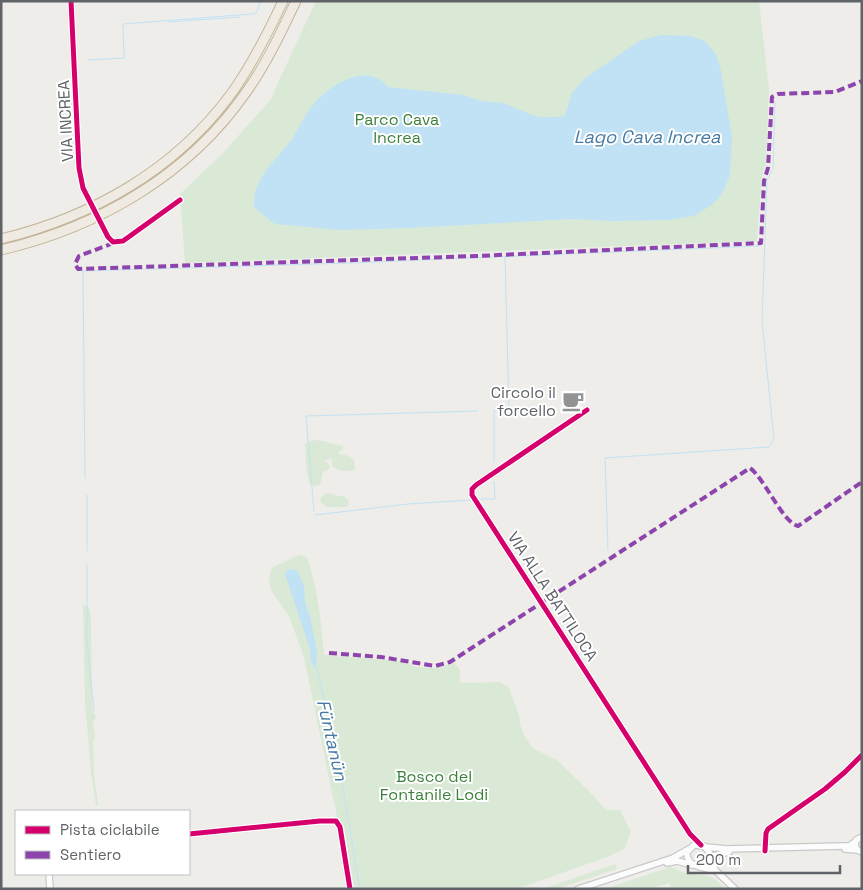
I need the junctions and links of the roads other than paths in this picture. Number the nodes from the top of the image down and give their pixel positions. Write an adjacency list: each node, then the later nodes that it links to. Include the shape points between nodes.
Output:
1 (71, 1): 4 (street, VIA INCREA, bridge, via 79,168 83,188 108,237 113,242 123,240)
2 (283, 1): 5 (highway, via 258,52 230,95 199,131 161,164 133,185 94,207)
3 (296, 1): 6 (highway, via 247,91 188,158 145,191 104,214 52,236)
4 (180, 200)
5 (1, 239)
6 (1, 250)
7 (587, 410): 10 (street, VIA ALLA BATTILOCA, via 476,485 472,495)
8 (862, 755): 15 (street, via 825,789 768,829)
9 (190, 834): 23 (street, via 336,822 340,827)
10 (690, 834): 13 (street, VIA ALLA BATTILOCA); 14 (street)
11 (862, 837): 12 (street)
12 (855, 842): 15 (street, via 846,846); 16 (street)
13 (703, 846): 14 (street, via 696,844); 15 (street); 17 (street)
14 (690, 848): 18 (street, via 687,858); 24 (street, via 673,858)
15 (765, 850): 16 (street); 17 (street, via 728,852)
16 (859, 851)
17 (709, 858): 19 (street); 20 (street)
18 (692, 865): 19 (street); 25 (street, via 674,861)
19 (701, 866): 20 (street)
20 (716, 871): 26 (street)
21 (49, 875): 22 (street)
22 (50, 889)
23 (350, 889)
24 (578, 889)
25 (589, 889)
26 (735, 889)

